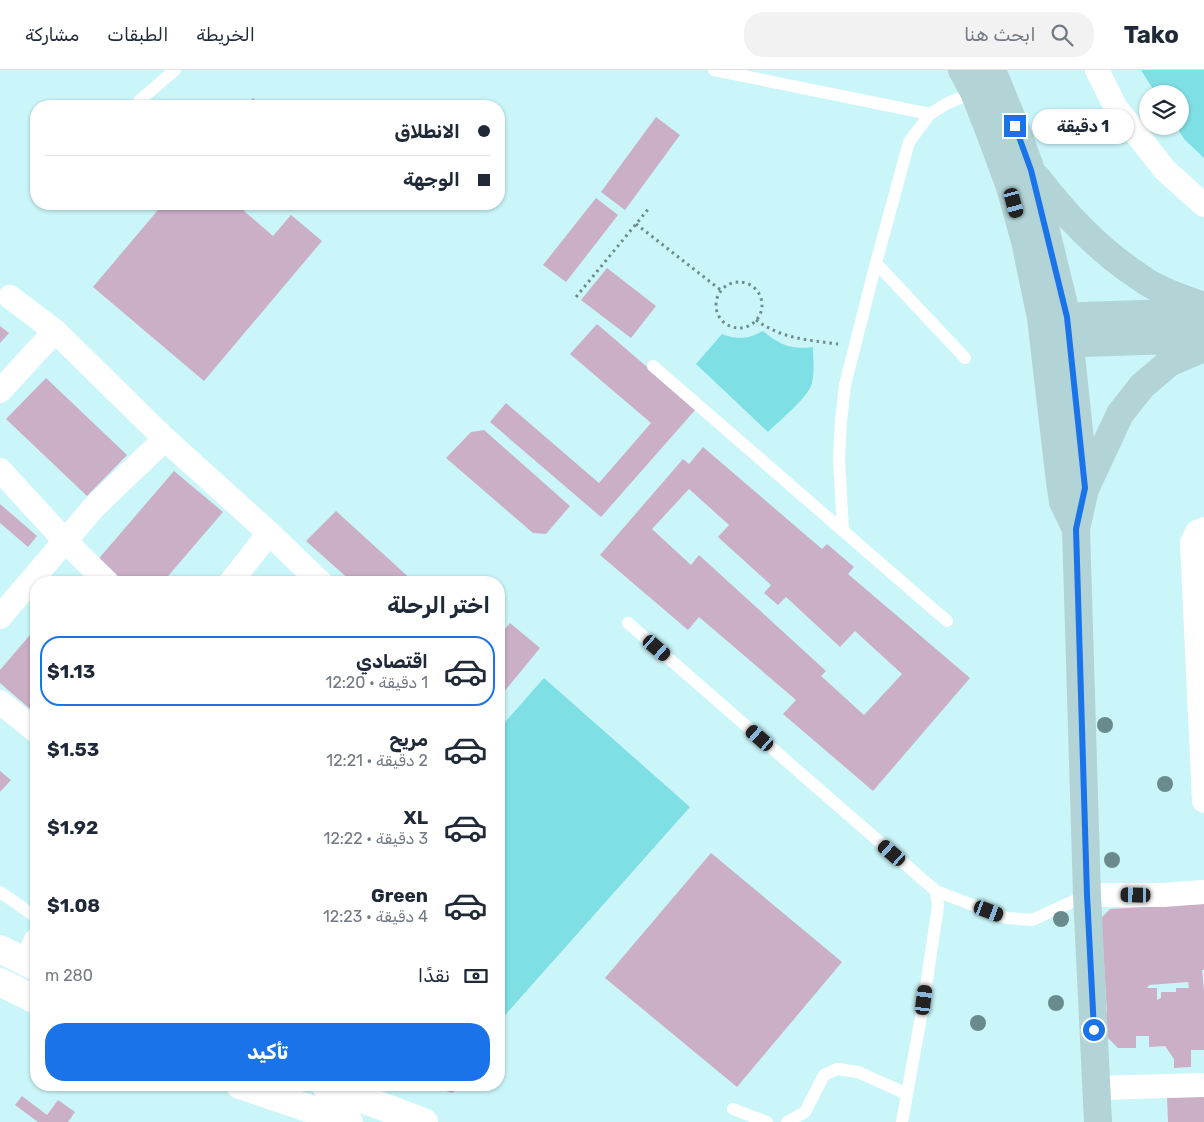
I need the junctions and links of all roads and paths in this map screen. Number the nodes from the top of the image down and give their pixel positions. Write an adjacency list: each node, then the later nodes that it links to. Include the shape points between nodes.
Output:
1 (175, 70): 6 (lane)
2 (714, 70): 7 (lane)
3 (992, 70): 8 (main road)
4 (1097, 70): 9 (street, via 1116,108 1165,170)
5 (968, 81): 7 (lane, via 946,104); 20 (main road, via 1009,184)
6 (140, 100)
7 (930, 114): 12 (lane, via 908,142)
8 (1031, 170): 16 (main road, via 1054,201 1111,256 1152,286); 20 (main road)
9 (1204, 205)
10 (650, 207): 11 (path)
11 (636, 224): 13 (path); 14 (path)
12 (876, 263): 22 (lane); 24 (lane)
13 (722, 291): 18 (path, via 716,307 722,321 736,328); 18 (path, via 731,283 746,283 753,287 762,306)
14 (576, 297)
15 (10, 298): 19 (street)
16 (1204, 306)
17 (1204, 312): 20 (main road)
18 (756, 320): 22 (path, via 779,334)
19 (55, 331): 26 (street); 27 (street)
20 (1055, 331): 21 (main road); 29 (main road); 30 (main road, via 1060,482 1064,502)
21 (1204, 339)
22 (854, 347): 32 (lane, via 841,421)
23 (1204, 348): 29 (main road, via 1169,363 1142,386 1120,414)
24 (965, 358)
25 (653, 366): 32 (lane)
26 (0, 391)
27 (165, 439): 33 (street); 34 (street, via 95,506)
28 (0, 470): 34 (street)
29 (1085, 488): 30 (main road)
30 (1076, 529): 49 (main road)
31 (1204, 529): 45 (street, via 1196,532 1192,543)
32 (843, 531): 41 (lane)
33 (269, 533): 37 (street); 38 (street)
34 (64, 541): 35 (street); 36 (street)
35 (35, 576)
36 (101, 576)
37 (236, 576)
38 (314, 576)
39 (30, 581): 40 (street)
40 (0, 617)
41 (947, 621)
42 (628, 623): 46 (lane)
43 (0, 702): 44 (street)
44 (30, 726)
45 (1204, 800)
46 (936, 891): 49 (lane, via 1007,918 1032,920); 59 (lane, via 938,906)
47 (0, 892): 50 (lane)
48 (1204, 892): 49 (street)
49 (1087, 895): 56 (main road)
50 (30, 913)
51 (0, 950): 52 (street)
52 (30, 955)
53 (0, 982): 54 (street)
54 (30, 997)
55 (1204, 1086): 56 (street)
56 (1097, 1088): 66 (main road)
57 (258, 1091): 61 (street)
58 (341, 1091): 62 (street)
59 (907, 1094): 64 (lane, via 858,1072 837,1068 824,1075 805,1112); 65 (lane)
60 (733, 1109): 63 (lane)
61 (349, 1122)
62 (424, 1122)
63 (767, 1122)
64 (787, 1122)
65 (902, 1122)
66 (1098, 1122)

